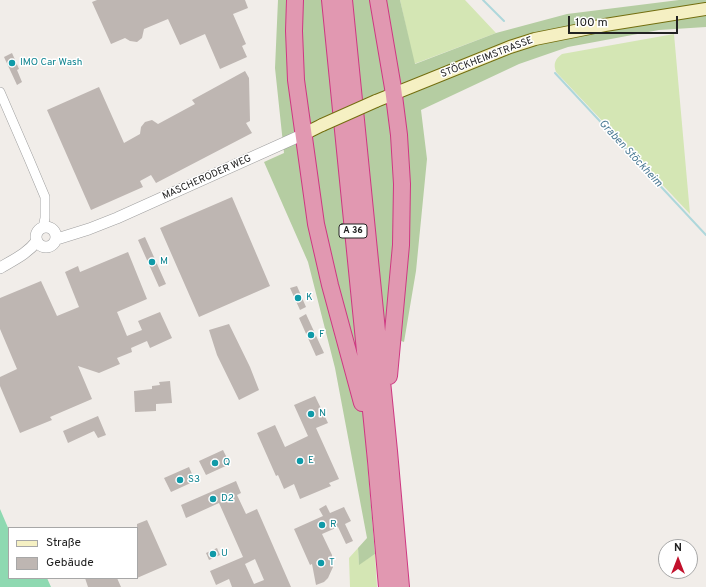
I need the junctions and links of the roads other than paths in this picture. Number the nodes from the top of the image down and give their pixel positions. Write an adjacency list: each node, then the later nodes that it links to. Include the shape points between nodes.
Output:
1 (295, 0): 9 (highway, via 296,80)
2 (330, 0): 14 (highway, A 36)
3 (344, 0): 13 (highway, A 36)
4 (378, 0): 7 (highway)
5 (706, 9): 7 (main road, STÖCKHEIMSTRASSE, via 535,39)
6 (0, 92): 10 (street, via 45,198)
7 (394, 94): 8 (main road, STÖCKHEIMSTRASSE, bridge); 13 (highway, via 399,134 402,204 400,259 389,368)
8 (346, 115): 9 (main road, MASCHERODER WEG, bridge)
9 (304, 134): 10 (street, MASCHERODER WEG, via 89,229); 14 (highway, via 322,254)
10 (53, 230): 11 (street, via 38,232); 11 (street, via 56,242 45,248)
11 (36, 244): 12 (street)
12 (0, 268)
13 (389, 451): 16 (highway, A 36)
14 (376, 461): 15 (highway, A 36)
15 (387, 587)
16 (401, 587)

